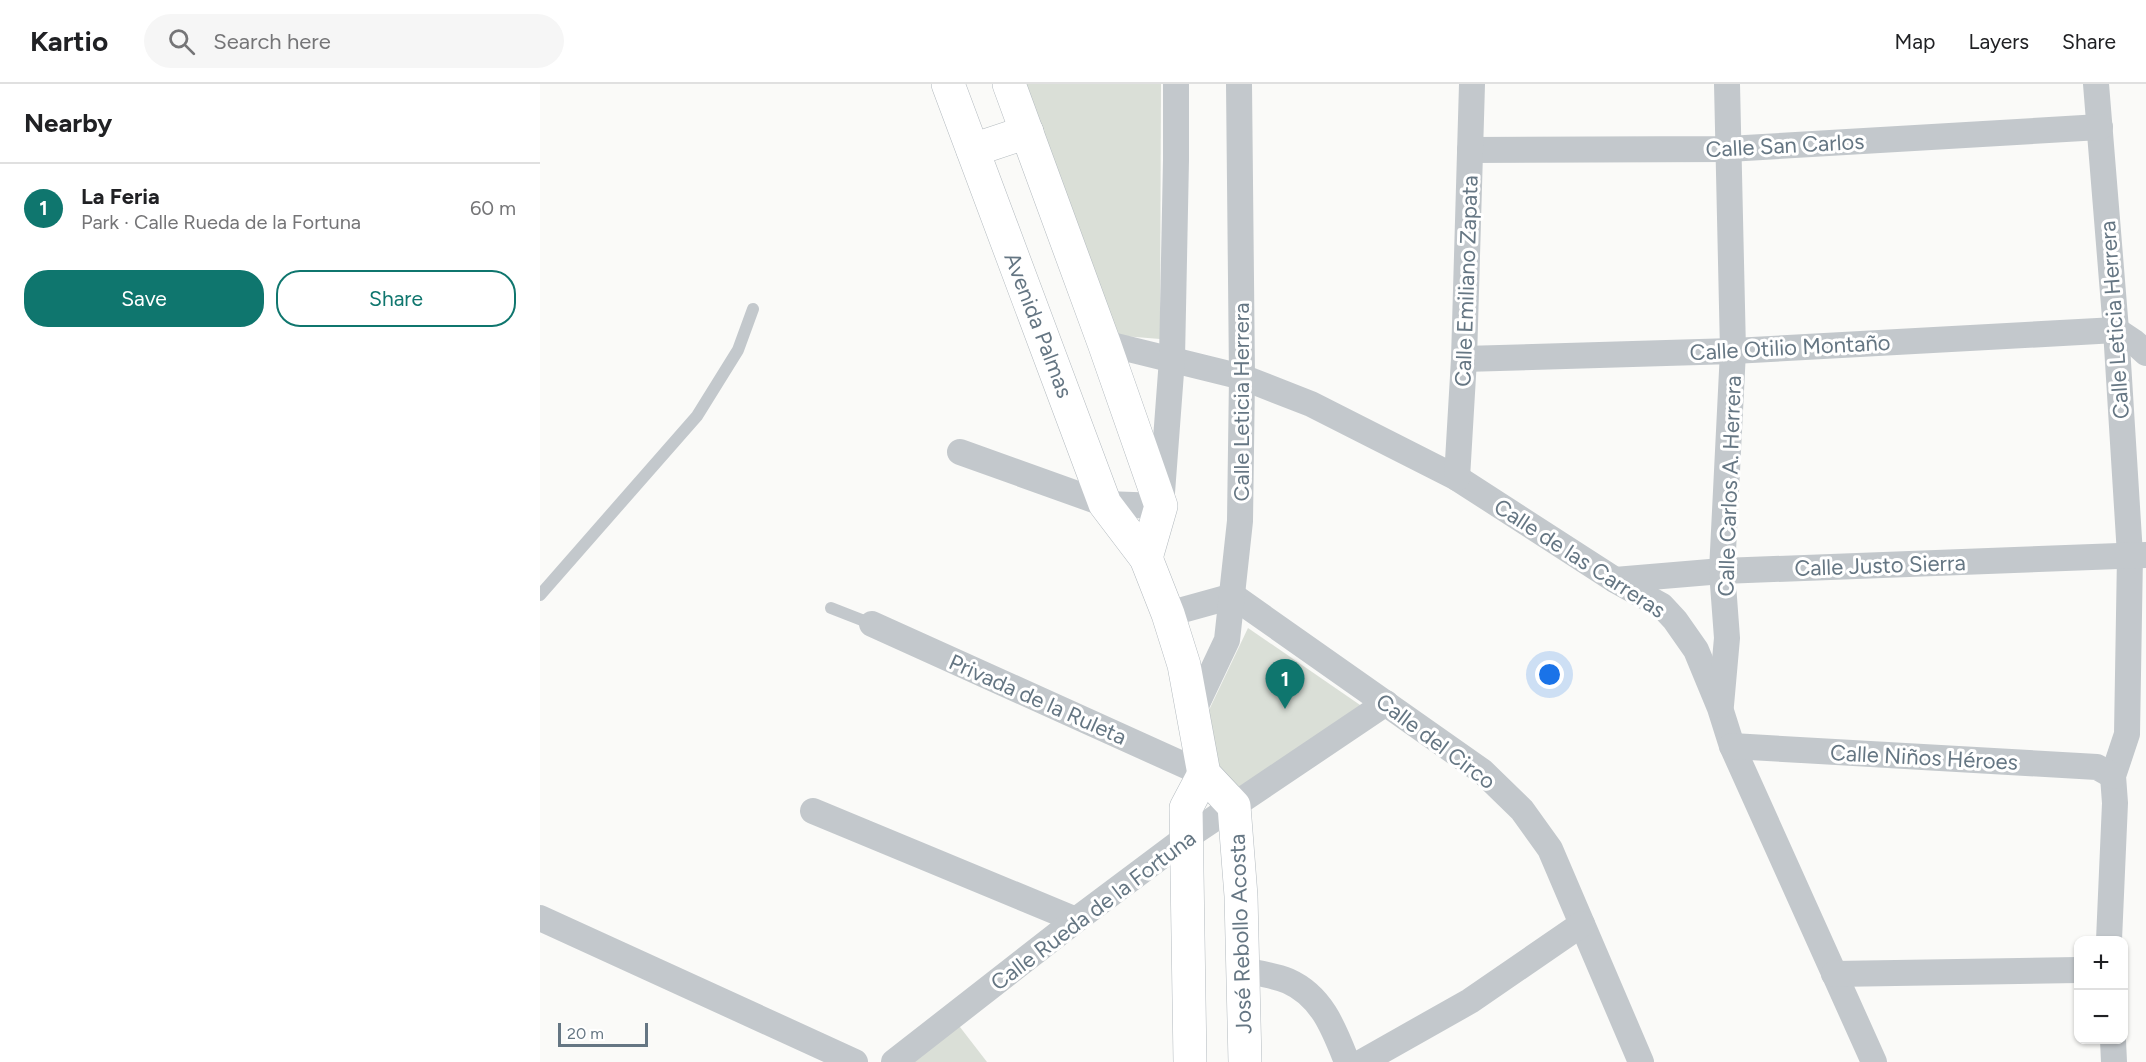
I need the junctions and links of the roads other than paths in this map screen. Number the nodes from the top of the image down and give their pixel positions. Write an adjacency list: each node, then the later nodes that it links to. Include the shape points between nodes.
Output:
1 (948, 84): 11 (main road, Avenida Palmas)
2 (1009, 84): 9 (main road)
3 (1176, 84): 18 (street)
4 (1239, 84): 20 (street, Calle Leticia Herrera)
5 (1472, 84): 12 (street, Calle Emiliano Zapata)
6 (1727, 84): 10 (street, Calle Carlos A. Herrera)
7 (2096, 84): 8 (street, Calle Leticia Herrera)
8 (2100, 127): 10 (street, Calle San Carlos); 14 (street, Calle Leticia Herrera)
9 (1026, 132): 11 (main road); 15 (main road)
10 (1728, 149): 12 (street, Calle San Carlos); 16 (street, Calle Carlos A. Herrera)
11 (973, 150): 23 (main road, Avenida Palmas)
12 (1470, 150): 19 (street, Calle Emiliano Zapata)
13 (753, 309): 29 (lane, via 738,350 697,416)
14 (2116, 330): 16 (street, Calle Otilio Montaño); 17 (street); 25 (street, Calle Leticia Herrera)
15 (1104, 343): 18 (street, Calle de las Carreras); 24 (main road)
16 (1733, 351): 19 (street, Calle Otilio Montaño); 27 (street, Calle Carlos A. Herrera)
17 (2146, 353)
18 (1172, 359): 20 (street, Calle de las Carreras); 24 (street)
19 (1464, 359): 22 (street, Calle Emiliano Zapata)
20 (1242, 377): 22 (street, Calle de las Carreras, via 1311,404); 30 (street, Calle Leticia Herrera)
21 (960, 452): 23 (street)
22 (1457, 478): 28 (street, Calle de las Carreras)
23 (1105, 504): 24 (street); 26 (main road, Avenida Palmas)
24 (1161, 506): 26 (main road)
25 (2138, 555): 27 (street, Calle Justo Sierra); 39 (street, Calle Leticia Herrera, via 2127,734)
26 (1146, 558): 32 (main road, Avenida Palmas)
27 (1722, 571): 28 (street, Calle Justo Sierra); 35 (street, Calle Carlos A. Herrera, via 1727,638)
28 (1615, 580): 35 (street, Calle de las Carreras, via 1662,606 1675,620 1696,650)
29 (540, 595)
30 (1233, 596): 32 (street); 34 (street, Calle del Circo); 36 (street, Calle Leticia Herrera, via 1227,640)
31 (831, 608): 33 (lane)
32 (1168, 614): 36 (main road, Avenida Palmas)
33 (872, 624): 38 (street, Privada de la Ruleta)
34 (1386, 703): 40 (street, Calle Rueda de la Fortuna); 45 (street, Calle del Circo, via 1483,772 1522,810 1550,849)
35 (1720, 708): 37 (street, Calle de las Carreras)
36 (1193, 712): 38 (main road, Avenida Palmas)
37 (1732, 746): 39 (street, Calle Niños Héroes, via 2097,767); 49 (street, Calle de las Carreras)
38 (1204, 774): 40 (main road); 42 (main road, via 1186,808)
39 (2113, 776): 46 (street)
40 (1234, 806): 42 (street, Calle Rueda de la Fortuna); 47 (main road, José Rebollo Acosta)
41 (813, 811): 44 (street)
42 (1187, 837): 44 (street, Calle Rueda de la Fortuna); 53 (main road)
43 (540, 918): 51 (street)
44 (1076, 920): 52 (street, Calle Rueda de la Fortuna)
45 (1582, 924): 56 (street, via 1470,1001); 57 (street, Calle del Circo)
46 (2109, 936)
47 (1242, 970): 54 (main road, José Rebollo Acosta); 55 (street, via 1287,980 1313,996 1330,1021)
48 (2074, 970): 49 (street)
49 (1834, 974): 58 (street, Calle de las Carreras)
50 (2113, 1044): 59 (street)
51 (855, 1062)
52 (894, 1062)
53 (1190, 1062)
54 (1245, 1062)
55 (1347, 1062)
56 (1362, 1062)
57 (1641, 1062)
58 (1874, 1062)
59 (2114, 1062)

